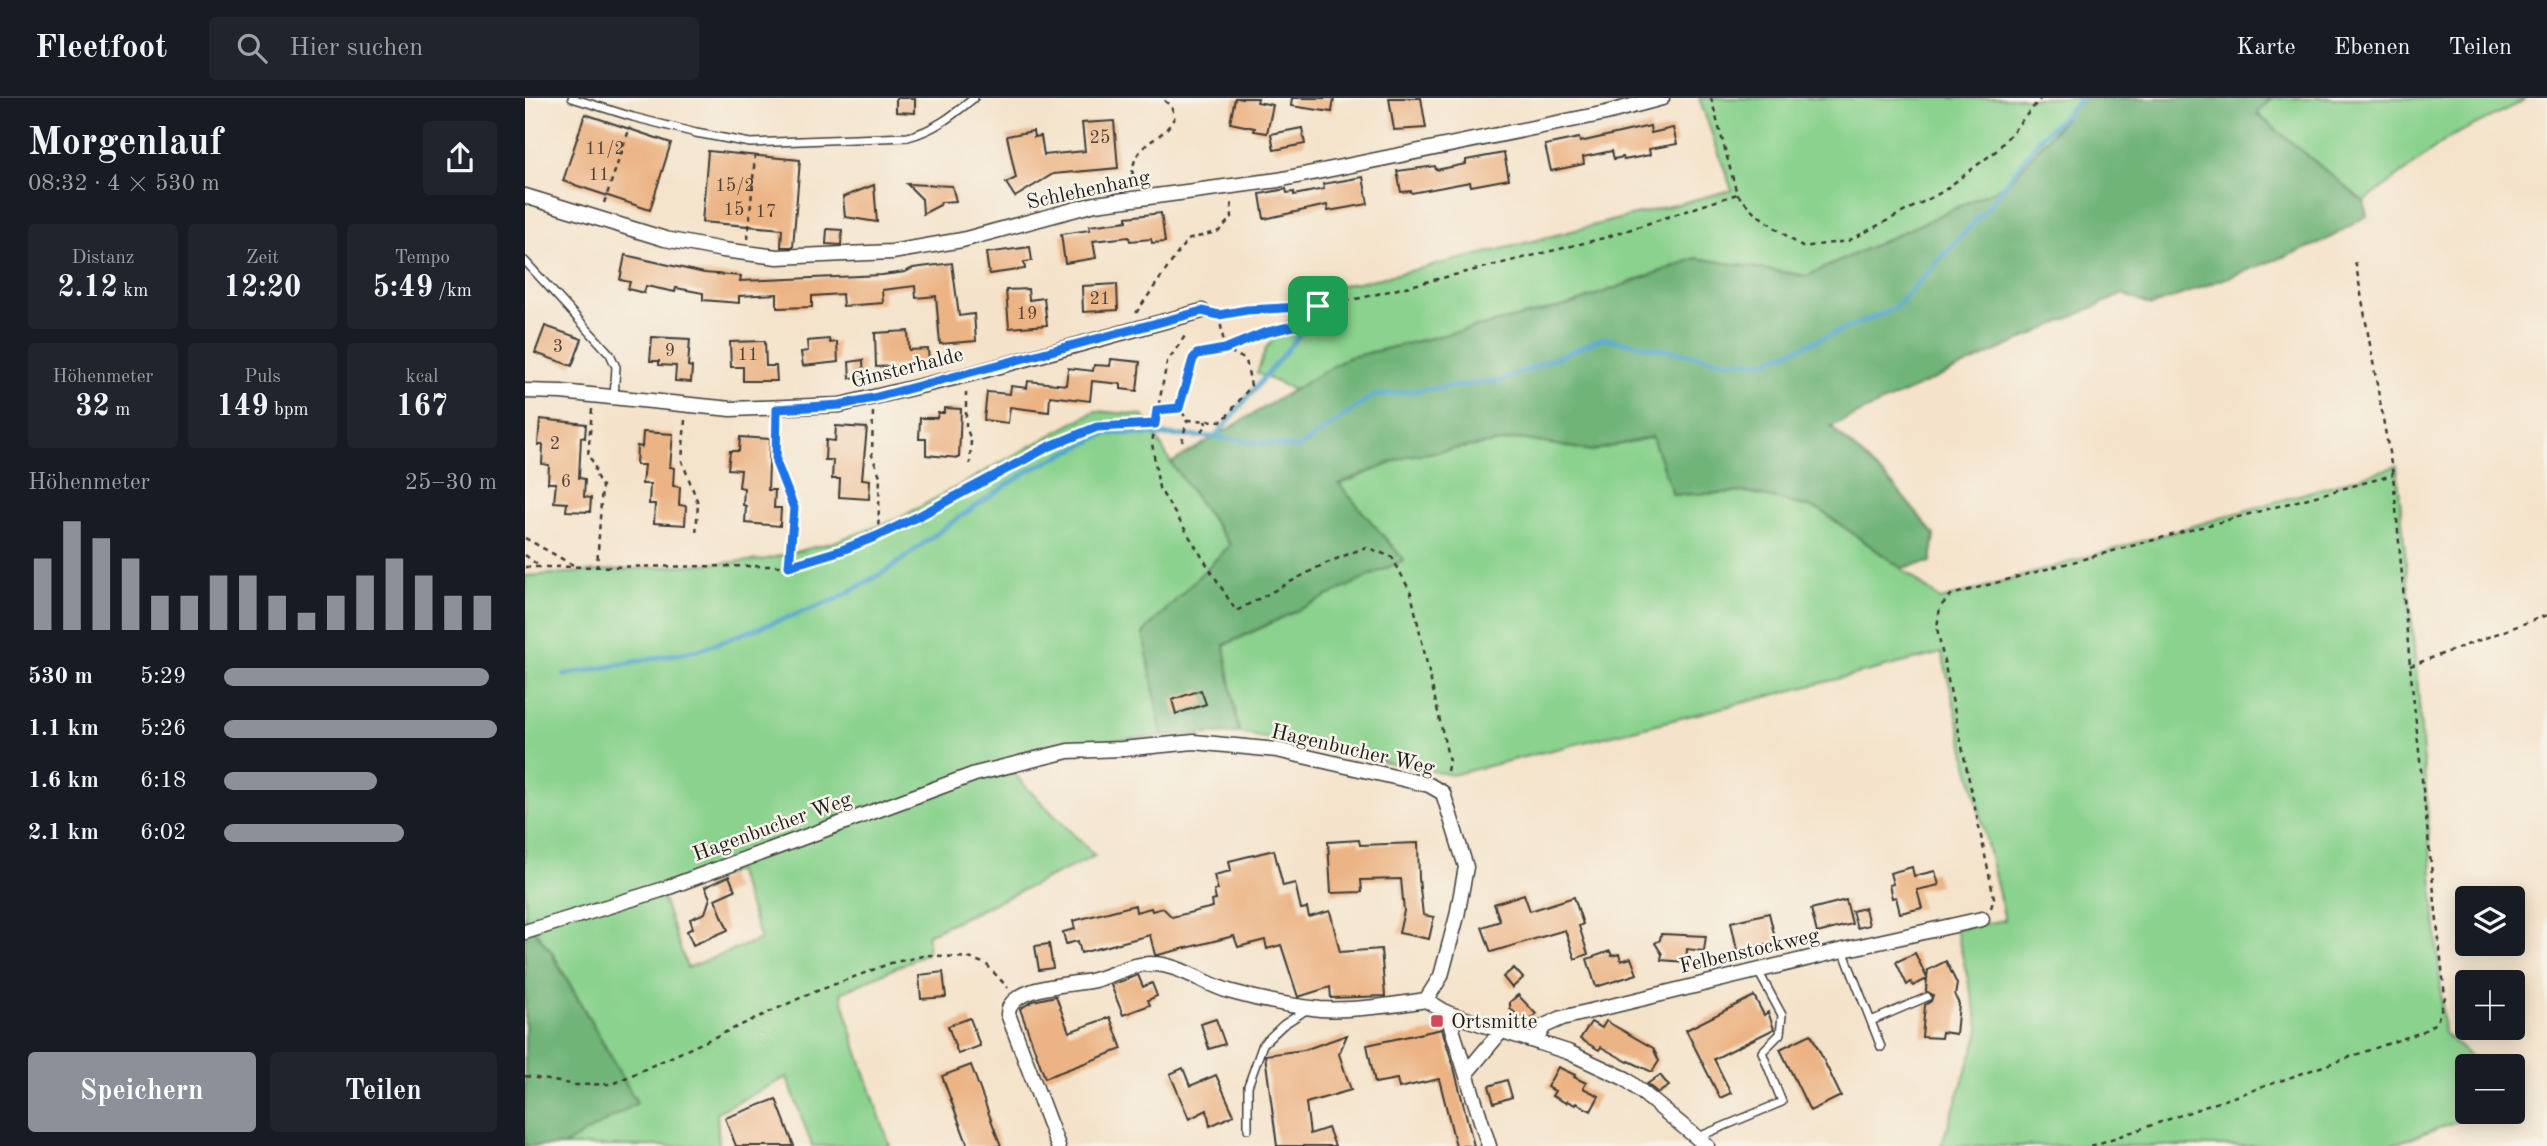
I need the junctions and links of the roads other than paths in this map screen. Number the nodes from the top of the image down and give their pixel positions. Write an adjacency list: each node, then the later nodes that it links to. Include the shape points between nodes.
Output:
1 (572, 98): 2 (lane, via 696,133 750,143 908,137 946,121)
2 (974, 98)
3 (1662, 98): 4 (street, Schlehenhang, via 1278,180 1095,204 962,240 892,252 777,257 747,253 665,239)
4 (525, 195)
5 (525, 261): 8 (lane, via 610,354 616,367)
6 (1202, 311): 8 (street, Ginsterhalde, via 840,405 777,409)
7 (525, 391): 8 (street, Ginsterhalde)
8 (614, 398)
9 (1982, 919): 11 (street, Felbenstockweg)
10 (525, 932): 14 (street, Hagenbucher Weg, via 661,890 975,774 1067,751 1194,742 1277,750 1429,785 1443,793 1466,867 1441,976)
11 (1843, 950): 12 (street, Felbenstockweg); 17 (lane)
12 (1757, 970): 19 (street, Felbenstockweg, via 1562,1018 1544,1026); 23 (lane, via 1782,1015 1780,1034 1762,1052 1783,1102)
13 (1927, 997): 17 (lane)
14 (1426, 1000): 15 (street); 16 (street)
15 (1311, 1007): 22 (lane, via 1263,1044 1248,1086); 24 (street, via 1229,992 1152,964 1090,981 1060,983 1016,998 1008,1014)
16 (1447, 1013): 18 (street); 21 (street)
17 (1871, 1021): 20 (lane)
18 (1503, 1029): 19 (street); 21 (street)
19 (1536, 1040): 23 (street, via 1626,1079)
20 (1881, 1047)
21 (1467, 1072): 25 (street)
22 (1248, 1129)
23 (1702, 1142)
24 (1059, 1146)
25 (1489, 1146)

